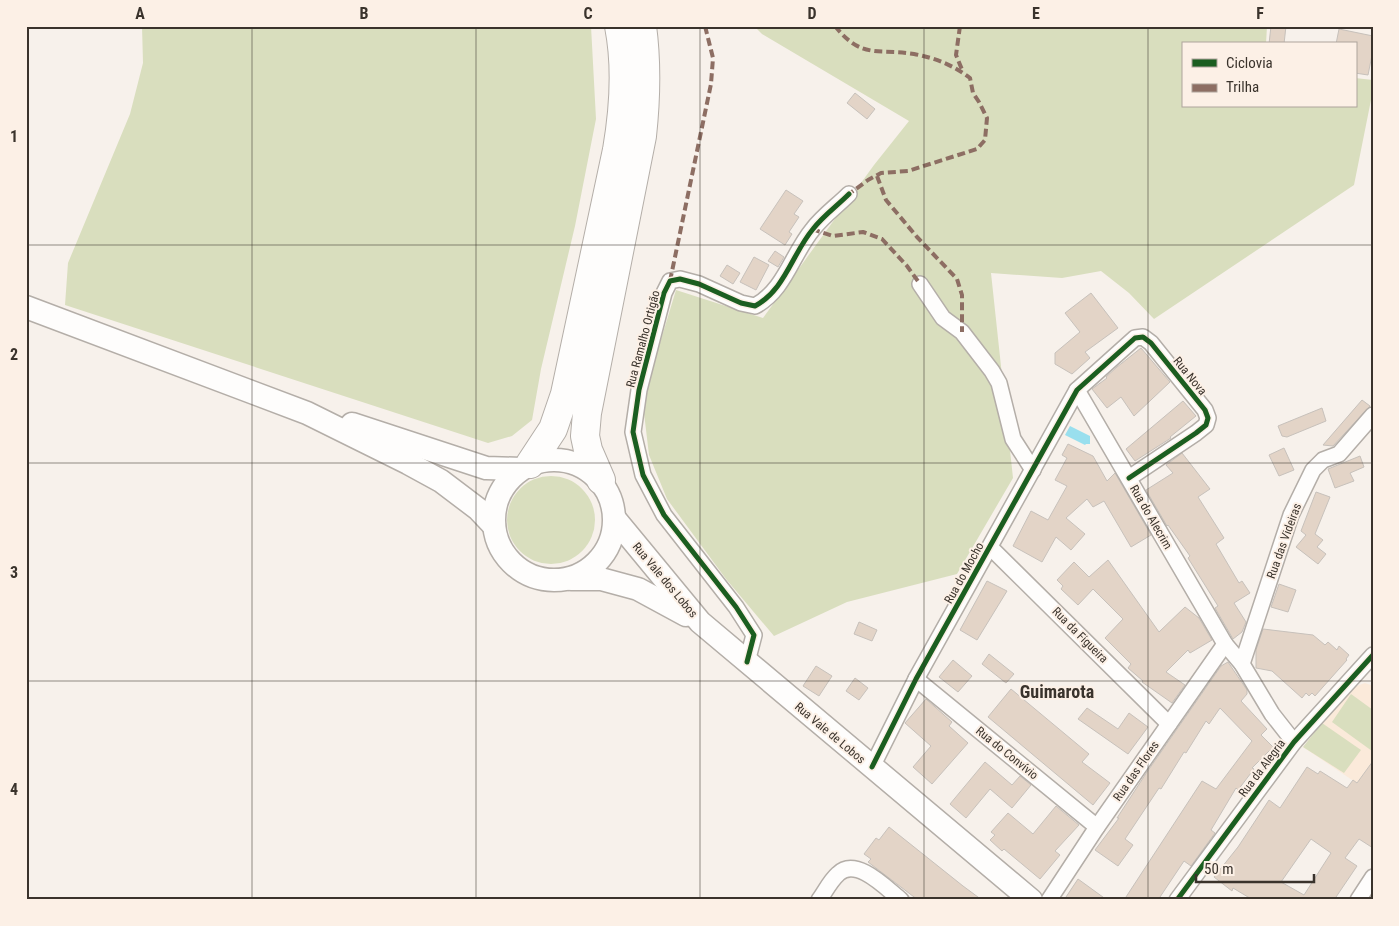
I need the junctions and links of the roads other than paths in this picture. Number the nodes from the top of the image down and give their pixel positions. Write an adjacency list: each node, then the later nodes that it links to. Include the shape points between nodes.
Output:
1 (619, 26): 9 (highway, via 624,76 617,150 565,394 554,429)
2 (642, 26): 12 (highway, via 646,86 642,136 587,413 585,436)
3 (849, 194): 19 (street, Rua Ramalho Ortigão, via 812,229 769,297 755,306 680,278 670,281 639,390 633,432 643,476 664,515 754,635)
4 (920, 284): 10 (street, via 943,318 962,332 992,371 999,383 1013,439)
5 (26, 307): 7 (main road)
6 (1077, 390): 10 (street, Rua do Mocho); 11 (street, Rua do Alecrim); 11 (street, Rua Nova, via 1136,338 1143,337 1205,410 1206,425)
7 (307, 413): 9 (main road, via 486,468); 14 (main road, via 441,482 478,509)
8 (1373, 415): 20 (street, Rua das Videiras, via 1339,454 1323,460 1313,470 1291,515)
9 (526, 466): 12 (main road, via 561,459 576,463); 14 (main road, via 509,480 499,494)
10 (1033, 470): 15 (street, Rua do Mocho)
11 (1129, 478): 18 (street, Rua do Alecrim)
12 (601, 480): 13 (main road, via 611,499)
13 (615, 519): 16 (main road, via 613,536 601,558 581,574); 17 (main road, Rua Vale dos Lobos)
14 (494, 526): 16 (main road, via 498,542 509,560 525,573 545,580)
15 (990, 547): 22 (street, Rua do Mocho); 23 (street, Rua da Figueira)
16 (566, 579): 17 (main road, Rua Vale dos Lobos, via 601,579 638,589)
17 (700, 622): 19 (main road, Rua Vale de Lobos)
18 (1225, 644): 20 (street, Rua do Alecrim); 23 (street, Rua das Flores)
19 (747, 662): 25 (main road, Rua Vale de Lobos)
20 (1242, 664): 24 (street, Rua do Alecrim, via 1272,714)
21 (1370, 665): 24 (street, Rua da Alegria)
22 (916, 679): 25 (street, Rua do Mocho); 26 (street, Rua do Convívio)
23 (1169, 724): 26 (street, Rua das Flores)
24 (1294, 742): 32 (street, Rua da Alegria)
25 (872, 767): 30 (main road, Rua Vale de Lobos)
26 (1097, 827): 31 (street, Rua das Flores)
27 (1373, 877): 33 (street)
28 (819, 900): 29 (street, via 838,873 847,868 857,868 867,874)
29 (900, 900)
30 (1030, 900)
31 (1049, 900)
32 (1177, 900)
33 (1358, 900)

